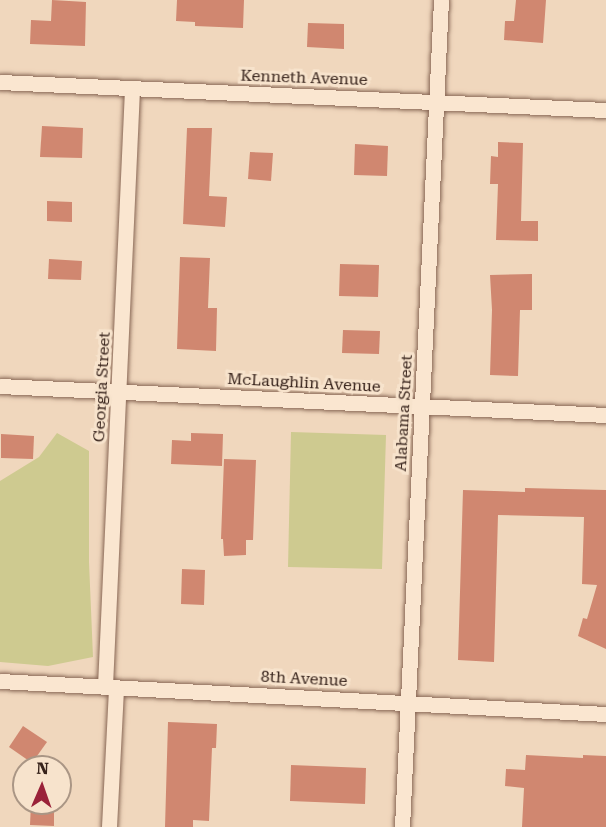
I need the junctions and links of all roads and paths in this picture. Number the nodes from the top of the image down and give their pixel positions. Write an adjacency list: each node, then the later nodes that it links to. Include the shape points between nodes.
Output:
1 (441, 0): 4 (street, Alabama Street)
2 (0, 82): 3 (street, Kenneth Avenue)
3 (132, 88): 4 (street, Kenneth Avenue); 7 (street, Georgia Street)
4 (437, 101): 5 (street, Kenneth Avenue); 8 (street, Alabama Street)
5 (606, 110)
6 (0, 386): 7 (street, McLaughlin Avenue)
7 (120, 392): 8 (street, McLaughlin Avenue); 11 (street, Georgia Street)
8 (422, 407): 9 (street, McLaughlin Avenue); 12 (street, Alabama Street)
9 (606, 415)
10 (0, 681): 11 (street, 8th Avenue)
11 (110, 687): 12 (street, 8th Avenue); 14 (street, Georgia Street)
12 (408, 702): 13 (street, 8th Avenue); 15 (street, Alabama Street)
13 (606, 714)
14 (109, 827)
15 (402, 827)

